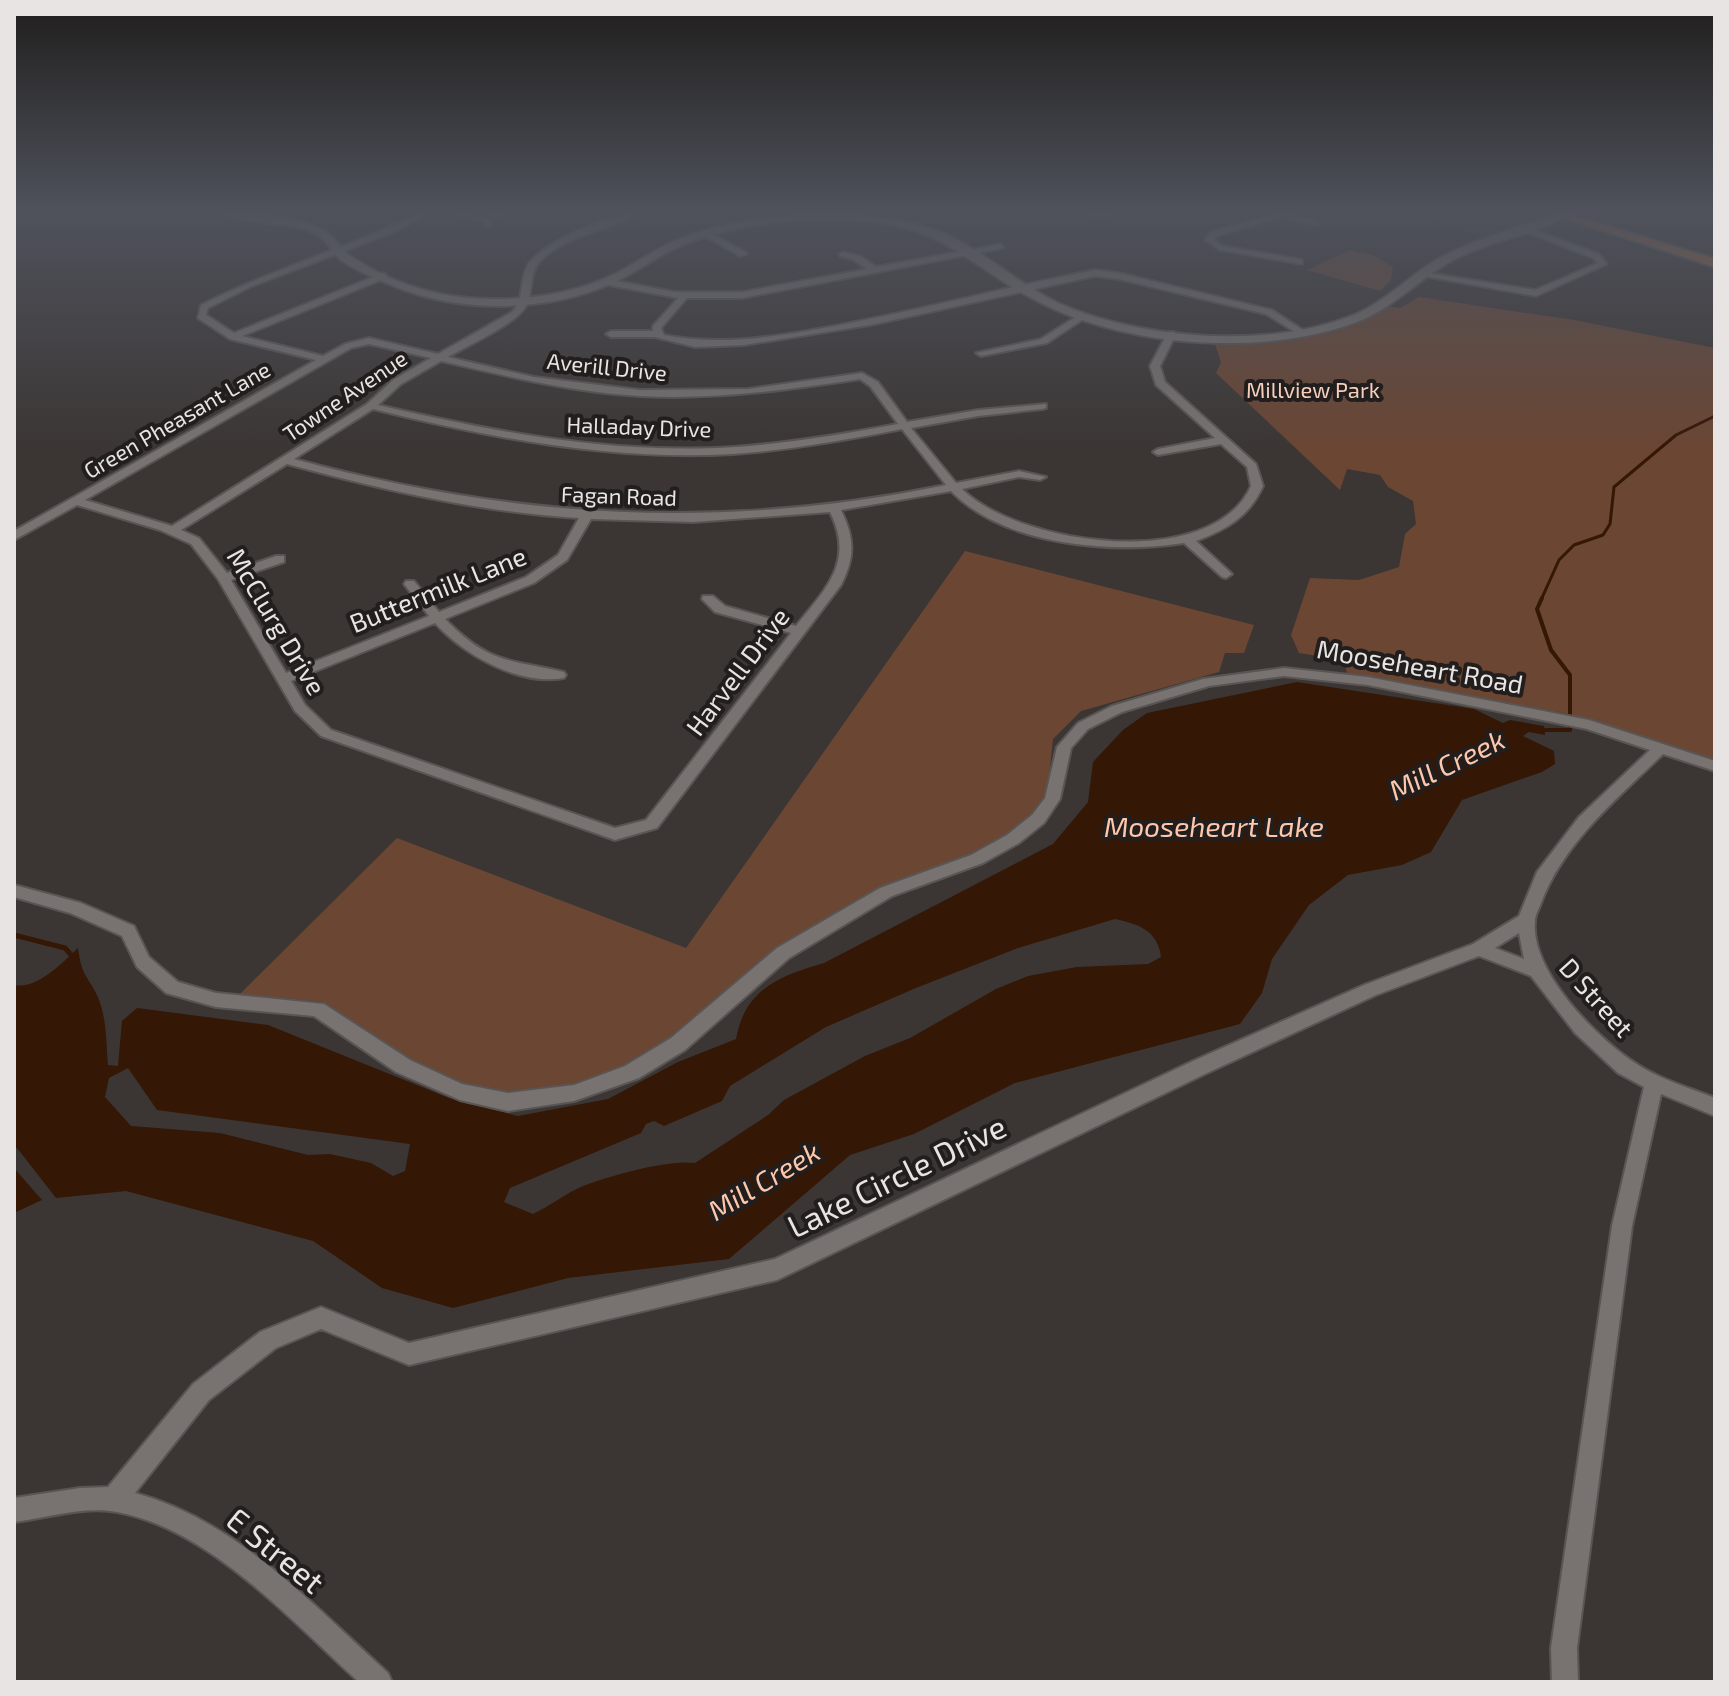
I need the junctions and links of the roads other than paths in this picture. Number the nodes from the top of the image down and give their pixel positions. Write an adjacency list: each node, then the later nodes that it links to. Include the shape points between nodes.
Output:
1 (235, 291): 19 (street, via 204,307 201,316)
2 (346, 291): 19 (street)
3 (414, 291): 13 (street, via 445,299)
4 (527, 291): 13 (street)
5 (565, 291): 13 (street)
6 (657, 291): 12 (street)
7 (767, 291): 12 (street)
8 (1007, 291): 17 (street, via 774,339 686,343)
9 (1029, 291): 14 (street)
10 (1183, 291): 15 (street, via 1269,312)
11 (1398, 291): 15 (street, via 1364,314)
12 (684, 296): 17 (street, via 659,323)
13 (526, 300): 22 (street, Towne Avenue, via 515,314)
14 (1082, 316): 18 (street); 21 (street, via 1044,341)
15 (1301, 332): 18 (street, via 1238,337)
16 (611, 334): 17 (street)
17 (656, 334)
18 (1171, 334): 27 (street, via 1155,366 1160,383)
19 (233, 337): 23 (street)
20 (361, 341): 22 (street, Averill Drive); 23 (street, Green Pheasant Lane)
21 (981, 353)
22 (440, 357): 24 (street, Towne Avenue, via 397,382); 26 (street, Averill Drive, via 534,380 640,393 748,392 870,379)
23 (324, 359): 32 (street, Green Pheasant Lane)
24 (371, 406): 26 (street, Halladay Drive, via 471,431 619,450 781,447); 29 (street, Towne Avenue)
25 (1042, 406): 26 (street, Halladay Drive)
26 (907, 427): 31 (street)
27 (1223, 440): 28 (street); 37 (street, via 1252,466 1257,486 1245,509)
28 (1158, 452)
29 (285, 460): 34 (street, Fagan Road, via 445,501); 35 (street, Towne Avenue)
30 (1040, 477): 31 (street, Fagan Road, via 1019,474)
31 (954, 486): 33 (street, Fagan Road); 37 (street, via 995,518 1040,534 1122,545)
32 (76, 501): 35 (street, McClurg Drive); 36 (street, Green Pheasant Lane)
33 (834, 508): 34 (street, Fagan Road, via 693,518); 44 (street, Harvell Drive, via 847,533 849,557 835,585)
34 (586, 517): 43 (street, Buttermilk Lane, via 569,550 544,573)
35 (174, 530): 40 (street, McClurg Drive, via 195,541)
36 (14, 536)
37 (1187, 539): 39 (street)
38 (280, 559): 40 (street)
39 (1226, 574)
40 (224, 578): 46 (street, McClurg Drive)
41 (410, 584): 43 (street)
42 (708, 599): 44 (street, via 720,609)
43 (437, 618): 45 (street, via 475,654 527,672); 46 (street, Buttermilk Lane)
44 (799, 631): 49 (street, Harvell Drive, via 651,824)
45 (559, 675)
46 (285, 678): 49 (street, McClurg Drive, via 306,717 338,739)
47 (1661, 748): 48 (street, Mooseheart Road); 50 (street, Mooseheart Road, via 1545,715 1368,681 1284,672 1208,682 1117,709 1083,726 1064,747 1052,799 1013,839 977,859 886,892 783,953 678,1044 632,1072 574,1093 508,1102 460,1092 403,1066 318,1009 216,1000 172,988 143,962 128,931 75,908); 51 (street, via 1585,821 1543,876)
48 (1715, 766)
49 (615, 834)
50 (14, 891)
51 (1526, 920): 52 (street, Lake Circle Drive); 53 (street)
52 (1479, 949): 53 (street, D Street); 56 (street, Lake Circle Drive, via 1370,990 1200,1067 777,1269 409,1354 321,1318 268,1340 201,1392)
53 (1537, 971): 54 (street, D Street, via 1601,1048)
54 (1654, 1083): 55 (street, D Street); 59 (street, via 1622,1226 1564,1648)
55 (1715, 1107)
56 (114, 1499): 57 (street); 58 (street, E Street, via 165,1512 224,1549)
57 (14, 1510)
58 (379, 1682)
59 (1565, 1682)

